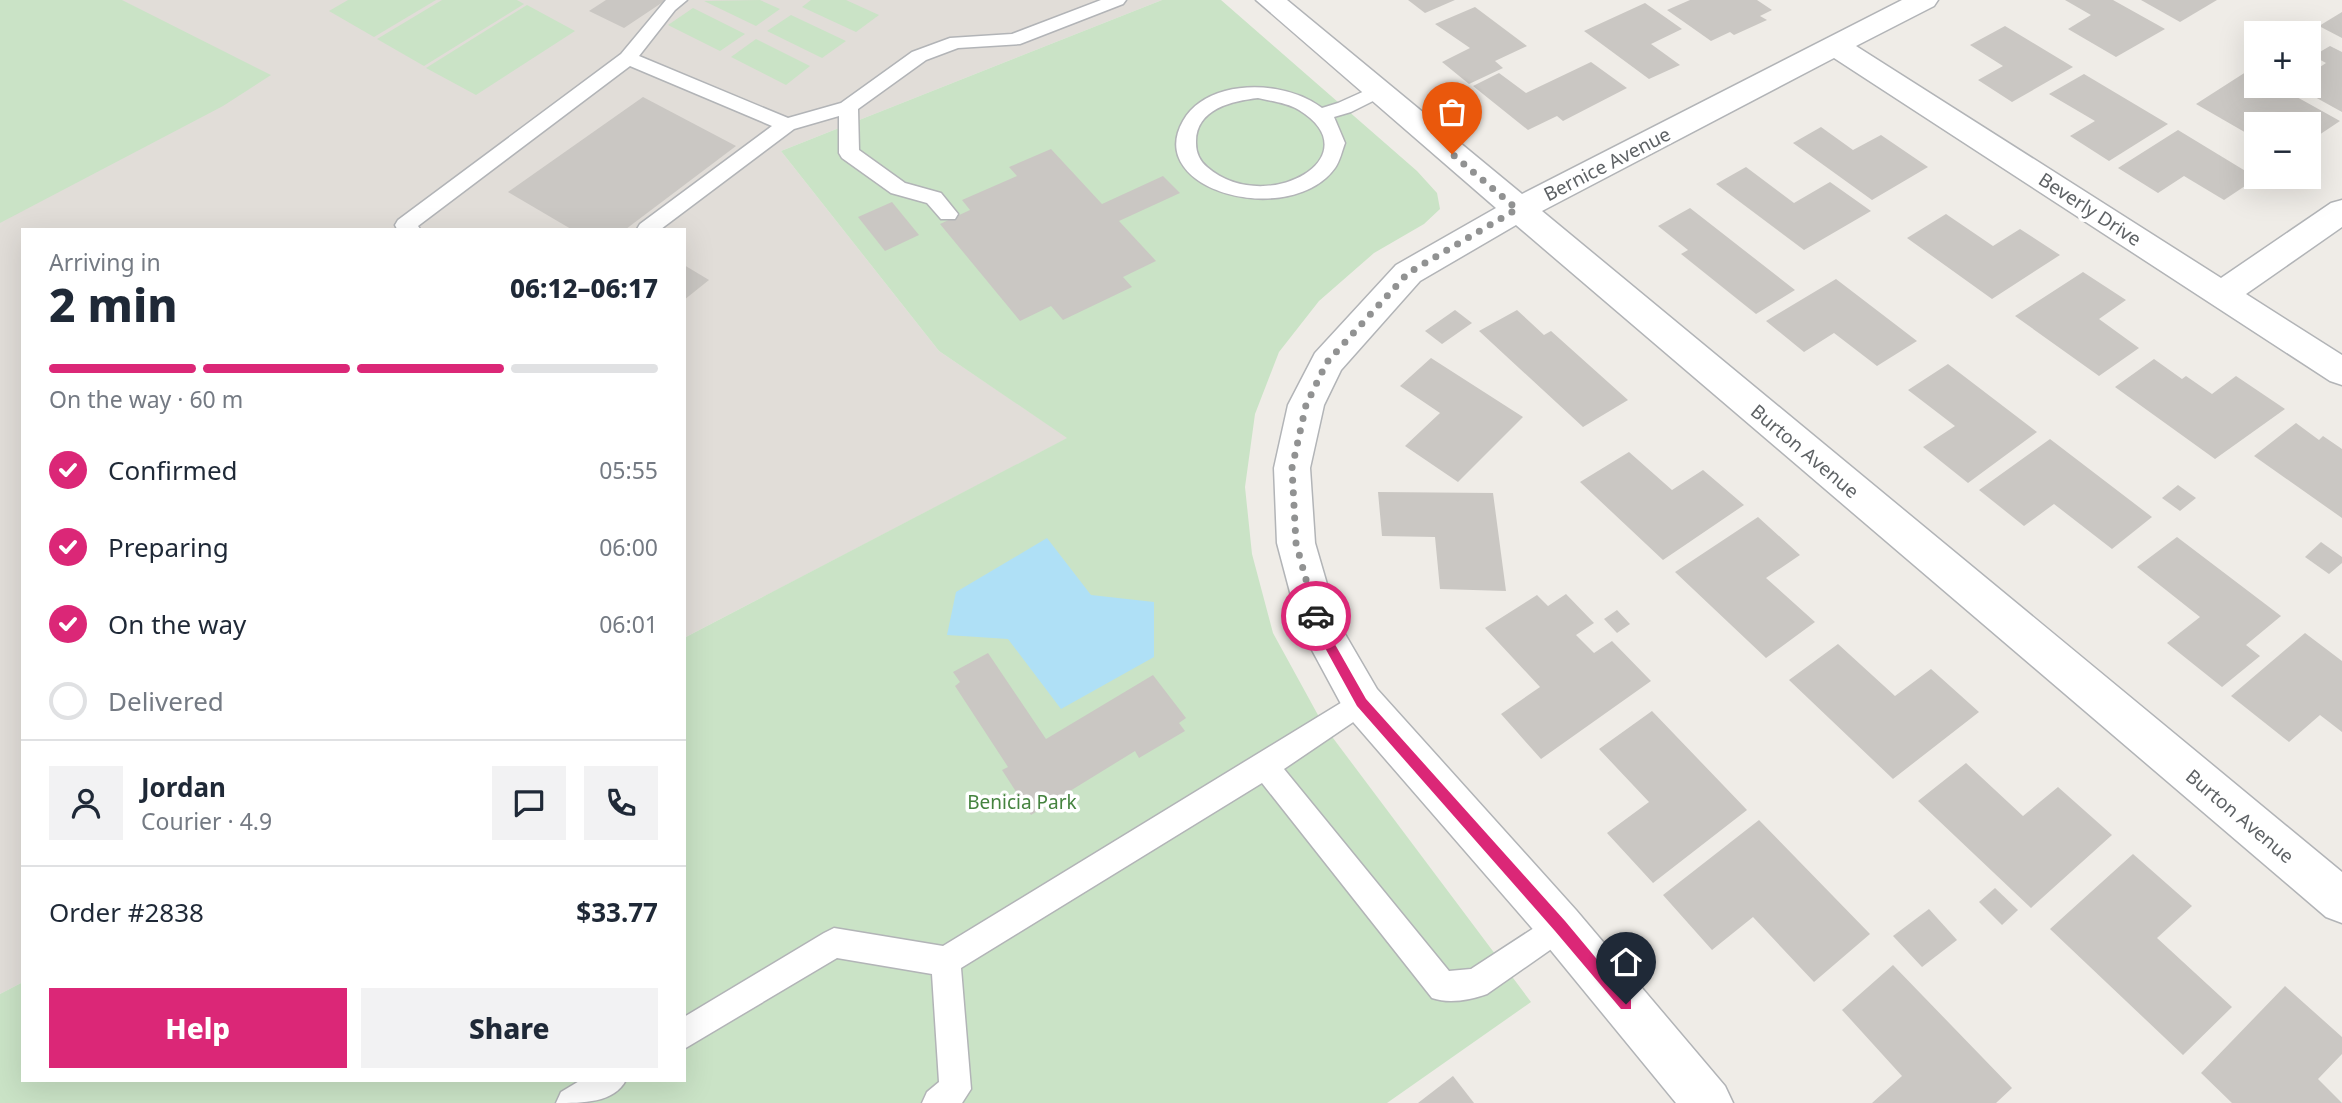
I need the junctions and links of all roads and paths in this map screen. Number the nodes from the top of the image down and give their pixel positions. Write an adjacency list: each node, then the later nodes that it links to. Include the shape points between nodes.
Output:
1 (678, 0): 6 (lane)
2 (1116, 0): 8 (lane, via 1014,40 956,42 919,56)
3 (1270, 0): 7 (street, Burton Avenue)
4 (1924, 0): 5 (street, Bernice Avenue)
5 (1837, 47): 11 (street, Bernice Avenue); 16 (street, Beverly Drive)
6 (628, 58): 10 (lane); 14 (lane, via 405,225)
7 (1378, 91): 9 (lane); 11 (street, Burton Avenue)
8 (848, 107): 10 (lane); 13 (lane, via 849,153 898,188 934,198)
9 (1321, 114): 9 (lane, via 1333,129 1336,146 1331,163 1318,178 1297,188 1245,192 1220,185 1195,167 1184,143 1187,127 1197,113 1235,95 1282,95)
10 (787, 125): 15 (lane)
11 (1517, 209): 18 (street, Bernice Avenue, via 1408,273 1327,362 1306,405 1292,468 1296,543 1319,626); 20 (street, Burton Avenue)
12 (2342, 211): 16 (street)
13 (948, 215)
14 (409, 228)
15 (648, 228)
16 (2222, 294): 17 (street, Beverly Drive)
17 (2342, 372)
18 (1362, 702): 19 (lane); 21 (street, Bernice Avenue)
19 (1265, 766): 21 (lane, via 1443,987 1476,983); 22 (lane)
20 (2342, 901)
21 (1560, 926): 27 (street, Bernice Avenue)
22 (946, 961): 23 (lane, via 834,943); 26 (lane, via 955,1089)
23 (686, 1033)
24 (607, 1082): 25 (lane)
25 (572, 1103)
26 (939, 1103)
27 (1708, 1103)

